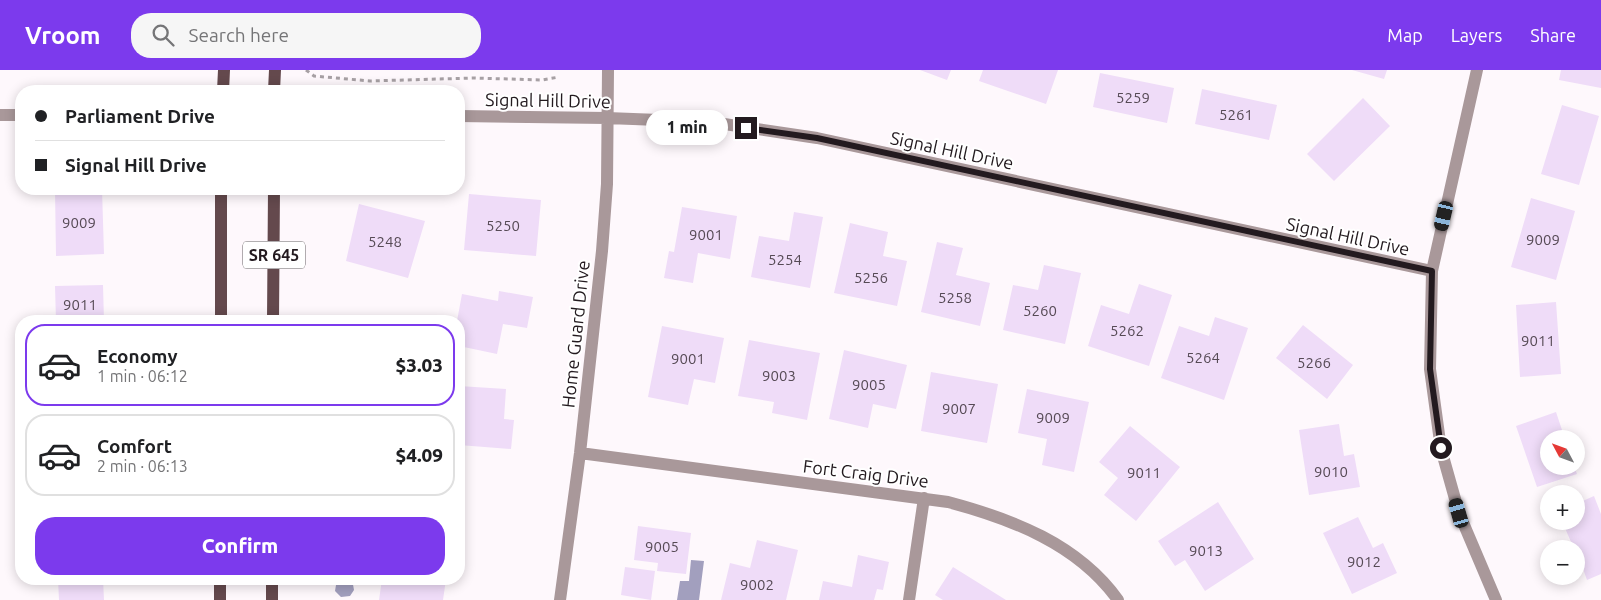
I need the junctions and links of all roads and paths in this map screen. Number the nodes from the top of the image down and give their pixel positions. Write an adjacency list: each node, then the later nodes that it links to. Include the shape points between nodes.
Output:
1 (224, 70): 7 (main road)
2 (275, 70): 8 (main road)
3 (306, 70): 6 (path, via 314,76 370,81 542,80)
4 (608, 70): 12 (street, Home Guard Drive)
5 (1477, 70): 15 (street)
6 (559, 77)
7 (223, 85)
8 (274, 85)
9 (0, 115): 10 (street)
10 (15, 115)
11 (465, 116): 12 (street, Signal Hill Drive)
12 (607, 118): 15 (street, Signal Hill Drive, via 711,122 817,138); 18 (street, Home Guard Drive, via 602,251)
13 (221, 195): 16 (main road, SR 645)
14 (274, 195): 17 (main road, SR 645)
15 (1432, 271): 27 (street, via 1430,369 1441,448 1459,513)
16 (221, 315)
17 (273, 315)
18 (580, 453): 19 (street, Fort Craig Drive); 24 (street, Home Guard Drive)
19 (924, 498): 25 (street); 26 (street, Fort Craig Drive, via 991,513 1041,535 1068,552)
20 (220, 585): 22 (main road)
21 (272, 585): 23 (main road)
22 (220, 600)
23 (272, 600)
24 (560, 600)
25 (909, 600)
26 (1118, 600)
27 (1496, 600)

